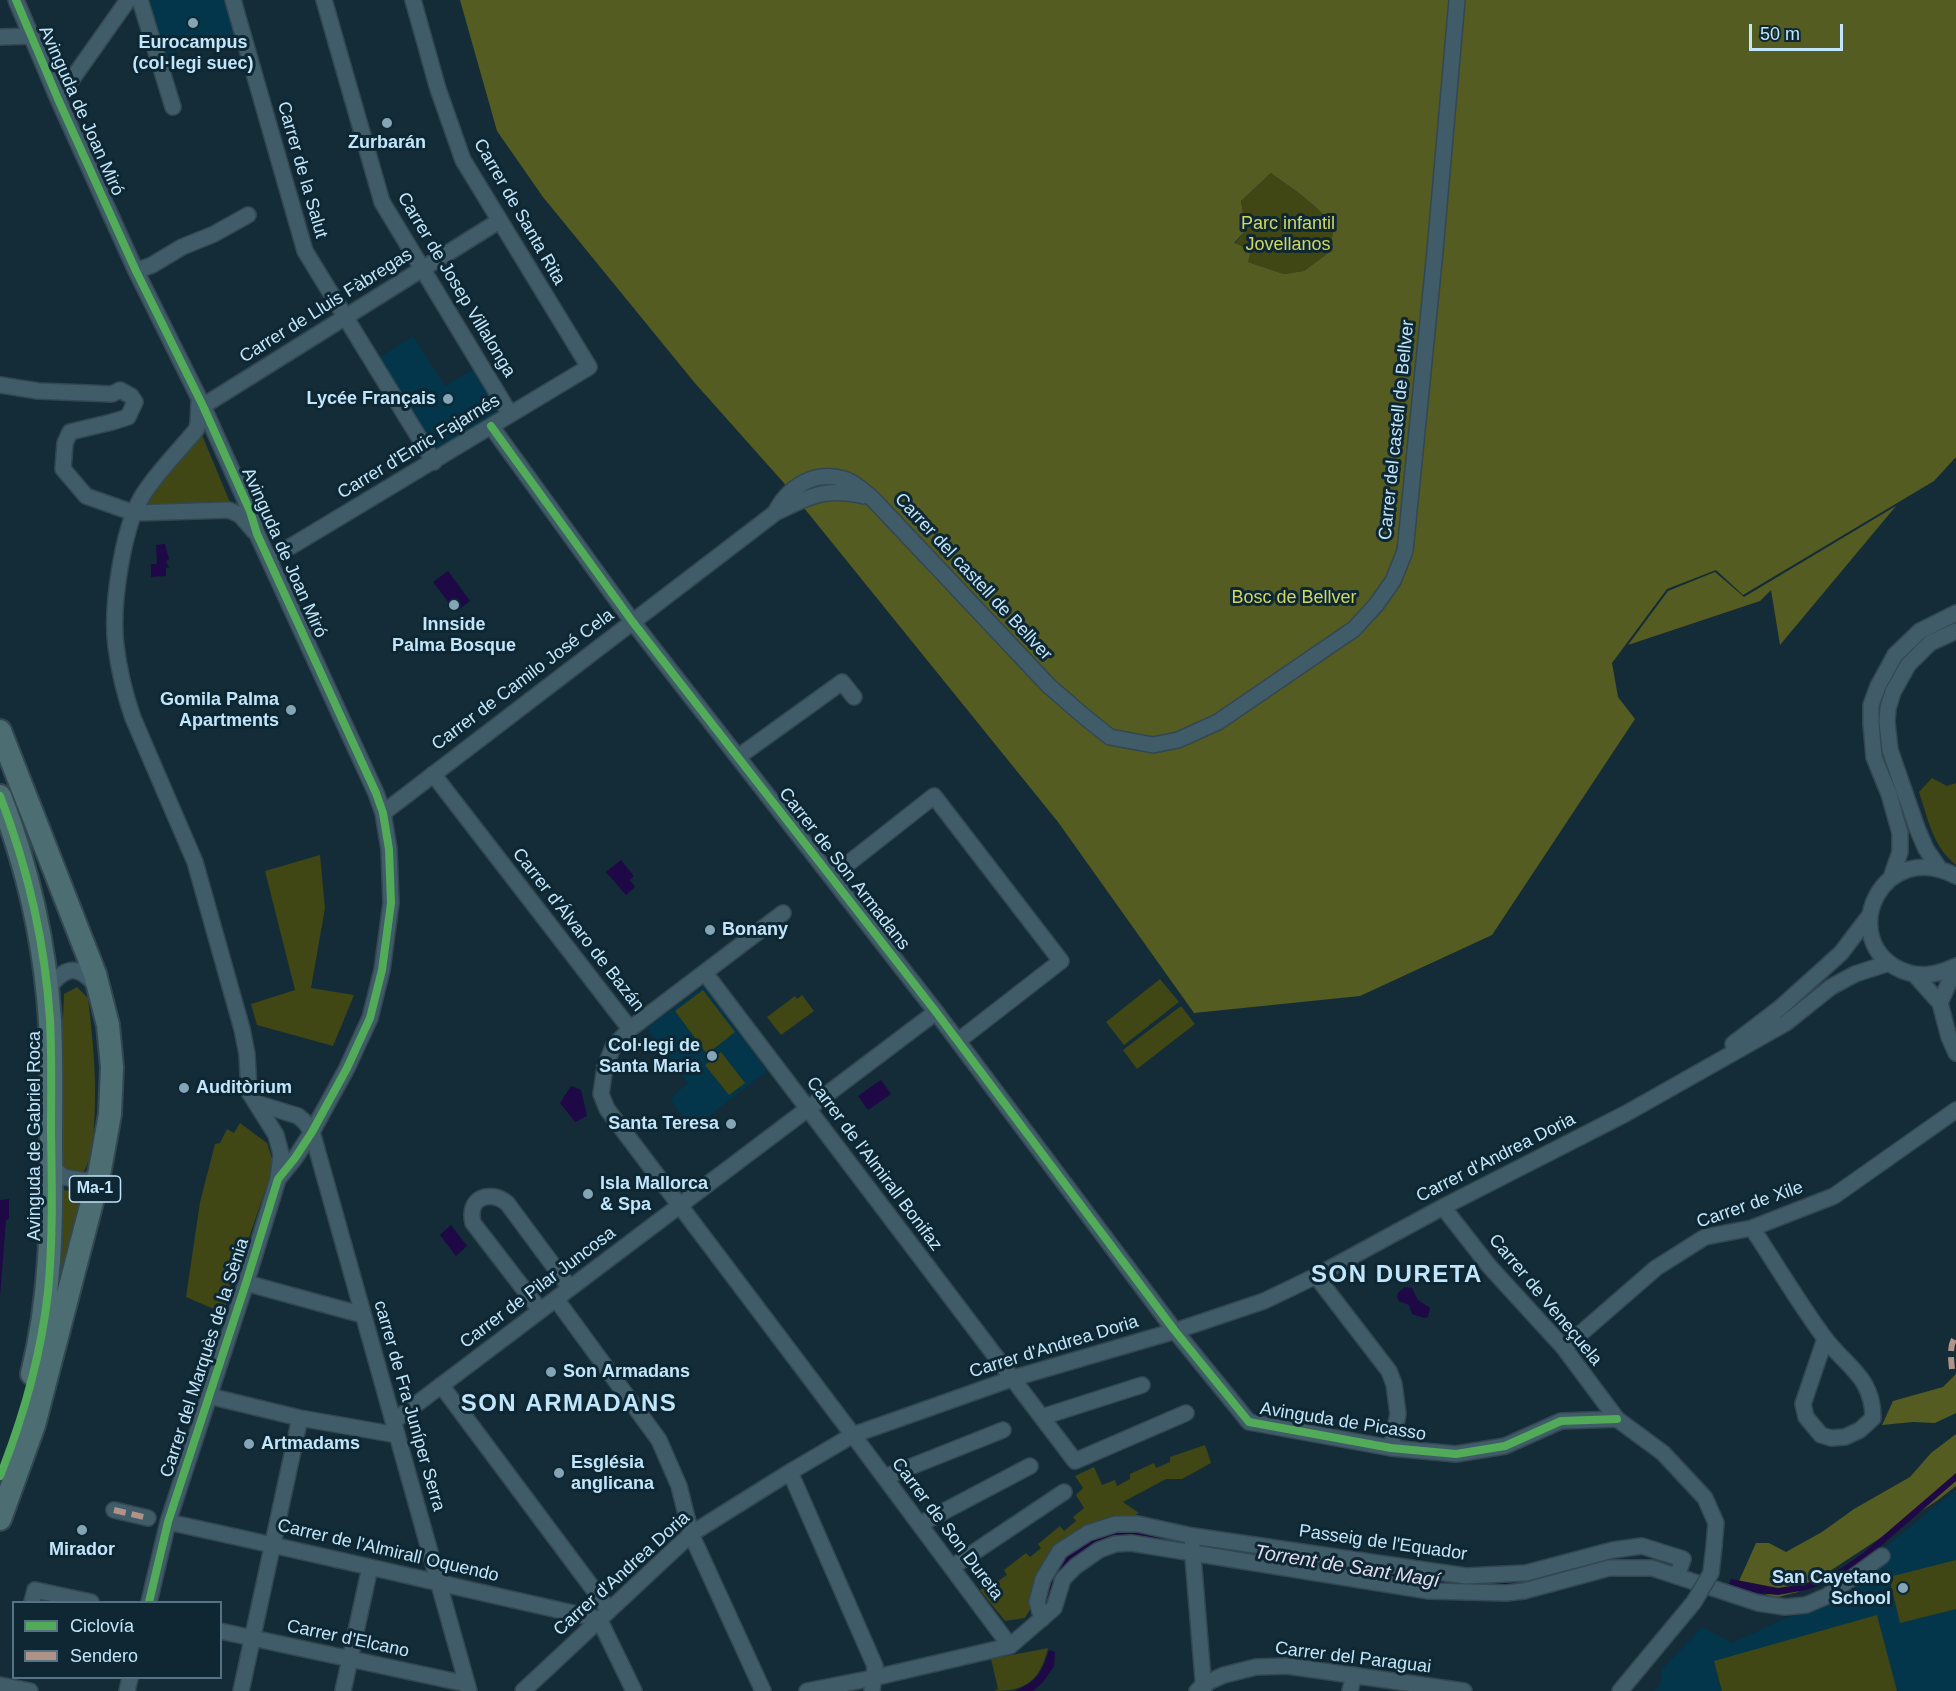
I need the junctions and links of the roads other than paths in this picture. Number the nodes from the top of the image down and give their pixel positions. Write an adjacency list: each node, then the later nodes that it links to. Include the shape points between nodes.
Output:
1 (16, 0): 8 (street, Avinguda de Joan Miró)
2 (128, 0): 10 (street)
3 (140, 0): 11 (street)
4 (233, 0): 16 (street, Carrer de la Salut, via 305,251)
5 (324, 0): 14 (street, Carrer de Josep Villalonga, via 382,202)
6 (412, 0): 13 (street, Carrer de Santa Rita, via 463,160)
7 (1457, 0): 23 (street, Carrer del castell de Bellver, via 1405,551 1393,581 1354,629 1218,722 1178,740 1153,745 1110,737 1049,686)
8 (32, 36): 9 (street); 10 (street, Avinguda de Joan Miró)
9 (0, 37)
10 (58, 99): 15 (street, Avinguda de Joan Miró)
11 (173, 107)
12 (248, 215): 15 (street)
13 (499, 221): 14 (street, Carrer de Lluis Fàbregas); 17 (street, Carrer de Santa Rita)
14 (422, 269): 16 (street, Carrer de Lluis Fàbregas); 20 (street, Carrer de Josep Villalonga)
15 (136, 270): 19 (street, Avinguda de Joan Miró)
16 (346, 316): 19 (street, Carrer de Lluis Fàbregas); 22 (street, Carrer de la Salut)
17 (589, 367): 20 (street, Carrer d'Enric Fajarnés)
18 (0, 386): 24 (street, via 112,394 120,390 131,396 135,402 128,417 70,432 63,469 86,496)
19 (201, 401): 24 (street, via 196,430 142,496); 25 (street, Avinguda de Joan Miró)
20 (510, 414): 21 (street, Carrer d'Enric Fajarnés)
21 (491, 426): 22 (street, Carrer d'Enric Fajarnés); 28 (street, Carrer de Son Armadans)
22 (434, 462): 26 (street, Carrer d'Enric Fajarnés)
23 (872, 497): 28 (street, Carrer de Camilo José Cela, via 846,491 825,492 775,513)
24 (134, 513): 25 (street, via 229,510 240,515); 54 (street, via 121,566 115,617 119,669 133,718 195,862 242,1029 249,1092)
25 (257, 534): 26 (street, Avinguda de Joan Miró)
26 (270, 559): 35 (street, Avinguda de Joan Miró)
27 (1956, 613): 39 (street, via 1920,631 1895,655 1871,705 1874,758 1900,833 1900,852)
28 (632, 621): 32 (street, Carrer de Son Armadans); 33 (street, Carrer de Camilo José Cela)
29 (1956, 631): 36 (street, via 1930,643 1908,665 1888,708 1890,750 1917,828)
30 (854, 697): 32 (street, via 842,682)
31 (0, 731): 46 (highway, Ma-1)
32 (738, 757): 38 (street, Carrer de Son Armadans)
33 (433, 774): 35 (street, Carrer de Camilo José Cela); 50 (street, Carrer d'Álvaro de Bazán)
34 (0, 796): 47 (highway, Avinguda de Gabriel Roca / Ma-1, via 31,893)
35 (383, 813): 57 (street, Avinguda de Joan Miró, via 391,903 382,970 370,1018)
36 (1939, 868): 37 (street); 39 (street, via 1921,866)
37 (1956, 876)
38 (831, 877): 49 (street, Carrer de Son Armadans); 51 (street, via 934,796 1061,961)
39 (1891, 878): 41 (street, via 1876,896)
40 (783, 913): 44 (street)
41 (1870, 915): 42 (street, via 1870,932 1877,950); 53 (street, via 1841,953 1780,1008)
42 (1889, 963): 45 (street); 53 (street, Carrer d'Andrea Doria, via 1831,987 1786,1023)
43 (1956, 966): 45 (street, via 1940,974); 48 (street)
44 (705, 973): 50 (street); 55 (street, Carrer de l'Almirall Bonifaz)
45 (1915, 975): 48 (street)
46 (99, 989): 47 (street, via 88,975 70,969); 59 (highway, Ma-1, via 112,1067 110,1114)
47 (47, 990): 58 (highway, Avinguda de Gabriel Roca / Ma-1)
48 (1940, 1004): 52 (street)
49 (936, 1012): 51 (street, Carrer de Son Armadans); 55 (street, Carrer de Pilar Juncosa)
50 (630, 1029): 61 (street, Carrer d'Álvaro de Bazán, via 613,1047 605,1066 601,1094 607,1109)
51 (958, 1041): 70 (street, Carrer de Son Armadans)
52 (1956, 1053)
53 (1695, 1075): 62 (street, Carrer d'Andrea Doria)
54 (256, 1103): 57 (street, via 298,1116); 60 (street, via 276,1135 281,1154)
55 (807, 1109): 61 (street, Carrer de Pilar Juncosa); 73 (street, Carrer de l'Almirall Bonifaz)
56 (1956, 1110): 63 (street, Carrer de Xile, via 1834,1196)
57 (312, 1132): 60 (street, Carrer del Marquès de la Sènia); 69 (street, carrer de Fra Juníper Serra)
58 (51, 1167): 59 (street, via 64,1178 86,1181); 87 (highway, Avinguda de Gabriel Roca / Ma-1, via 44,1319 29,1388)
59 (99, 1174): 92 (highway, Ma-1, via 34,1425)
60 (278, 1179): 65 (street, Carrer del Marquès de la Sènia)
61 (679, 1205): 66 (street, Carrer de Pilar Juncosa); 83 (street, Carrer d'Álvaro de Bazán)
62 (1443, 1207): 64 (street, Carrer d'Andrea Doria); 72 (street, Carrer de Veneçuela, via 1489,1266)
63 (1752, 1228): 71 (street); 72 (street, Carrer de Xile, via 1706,1237 1656,1268)
64 (1316, 1276): 70 (street, Carrer d'Andrea Doria, via 1264,1301); 84 (street, via 1389,1371 1398,1414)
65 (246, 1283): 69 (street); 76 (street, Carrer del Marquès de la Sènia)
66 (570, 1288): 67 (street, Carrer de Pilar Juncosa); 68 (street, via 507,1203 492,1196 473,1204 473,1223)
67 (556, 1299): 68 (street, Carrer de Pilar Juncosa); 95 (street, via 659,1440 679,1486)
68 (540, 1310): 74 (street, Carrer de Pilar Juncosa)
69 (363, 1315): 81 (street, carrer de Fra Juníper Serra)
70 (1175, 1331): 73 (street, Carrer d'Andrea Doria); 84 (street, Avinguda de Picasso, via 1249,1422)
71 (1825, 1339): 71 (street, via 1803,1404 1806,1417 1821,1436 1845,1437 1873,1418 1873,1402 1858,1372)
72 (1564, 1348): 80 (street, Carrer de Veneçuela)
73 (1014, 1378): 78 (street, Carrer de l'Almirall Bonifaz); 83 (street, Carrer d'Andrea Doria)
74 (441, 1385): 81 (street, Carrer de Pilar Juncosa); 107 (street)
75 (1142, 1385): 78 (street)
76 (209, 1396): 79 (street); 93 (street, Carrer del Marquès de la Sènia)
77 (1186, 1413): 78 (street, Carrer de l'Almirall Bonifaz, via 1075,1461)
78 (1042, 1417)
79 (300, 1418): 81 (street); 96 (street)
80 (1617, 1419): 84 (street, Avinguda de Picasso, via 1561,1422 1505,1446 1456,1454); 125 (street, bridge, via 1663,1453 1705,1497 1716,1523 1711,1573 1694,1602)
81 (395, 1428): 103 (street, carrer de Fra Juníper Serra)
82 (1003, 1430): 88 (street)
83 (853, 1435): 86 (street, Carrer d'Andrea Doria); 88 (street, Carrer de Son Dureta)
84 (1391, 1448)
85 (1030, 1466): 94 (street)
86 (790, 1472): 95 (street, Carrer d'Andrea Doria); 114 (street, via 875,1666)
87 (0, 1476)
88 (885, 1477): 94 (street, Carrer de Son Dureta)
89 (1064, 1492): 100 (street)
90 (114, 1510): 91 (street)
91 (148, 1518)
92 (0, 1519)
93 (168, 1522): 96 (street, Carrer de l'Almirall Oquendo); 106 (street, Carrer del Marquès de la Sènia)
94 (920, 1524): 100 (street, Carrer de Son Dureta)
95 (691, 1534): 107 (street, Carrer d'Andrea Doria); 121 (street)
96 (273, 1544): 99 (street, Carrer de l'Almirall Oquendo); 110 (street)
97 (1192, 1545): 101 (street, Passeig de l'Equador); 108 (street, Passeig de l'Equador, via 1131,1543 1100,1550 1063,1579 1054,1608); 108 (street, Passeig de l'Equador, via 1138,1524 1116,1524 1089,1533 1060,1551 1043,1579 1037,1602); 116 (street)
98 (1882, 1556): 102 (street, via 1827,1596 1806,1605 1758,1603)
99 (370, 1567): 103 (street, Carrer de l'Almirall Oquendo); 112 (street)
100 (952, 1567): 111 (street, Carrer de Son Dureta)
101 (1370, 1572): 102 (street, Passeig de l'Equador, via 1429,1591 1506,1593 1609,1568 1652,1568); 102 (street, Passeig de l'Equador, via 1466,1576 1526,1573 1642,1546 1683,1559)
102 (1677, 1576)
103 (439, 1584): 107 (street, Carrer de l'Almirall Oquendo); 115 (street, carrer de Fra Juníper Serra)
104 (34, 1596): 105 (street)
105 (82, 1601)
106 (148, 1601)
107 (604, 1614): 119 (street, Carrer d'Andrea Doria); 120 (street)
108 (1043, 1617): 111 (street)
109 (222, 1631): 110 (street, Carrer d'Elcano)
110 (252, 1638): 112 (street, Carrer d'Elcano); 117 (street)
111 (1010, 1646): 114 (street)
112 (350, 1659): 115 (street, Carrer d'Elcano); 118 (street)
113 (1354, 1675): 116 (street, Carrer del Paraguai, via 1287,1666 1256,1667 1224,1675); 123 (street); 124 (street, Carrer del Paraguai)
114 (872, 1684): 122 (street)
115 (468, 1687)
116 (1202, 1689)
117 (241, 1691)
118 (343, 1691)
119 (523, 1691)
120 (634, 1691)
121 (763, 1691)
122 (807, 1691)
123 (1350, 1691)
124 (1464, 1691)
125 (1620, 1691)

